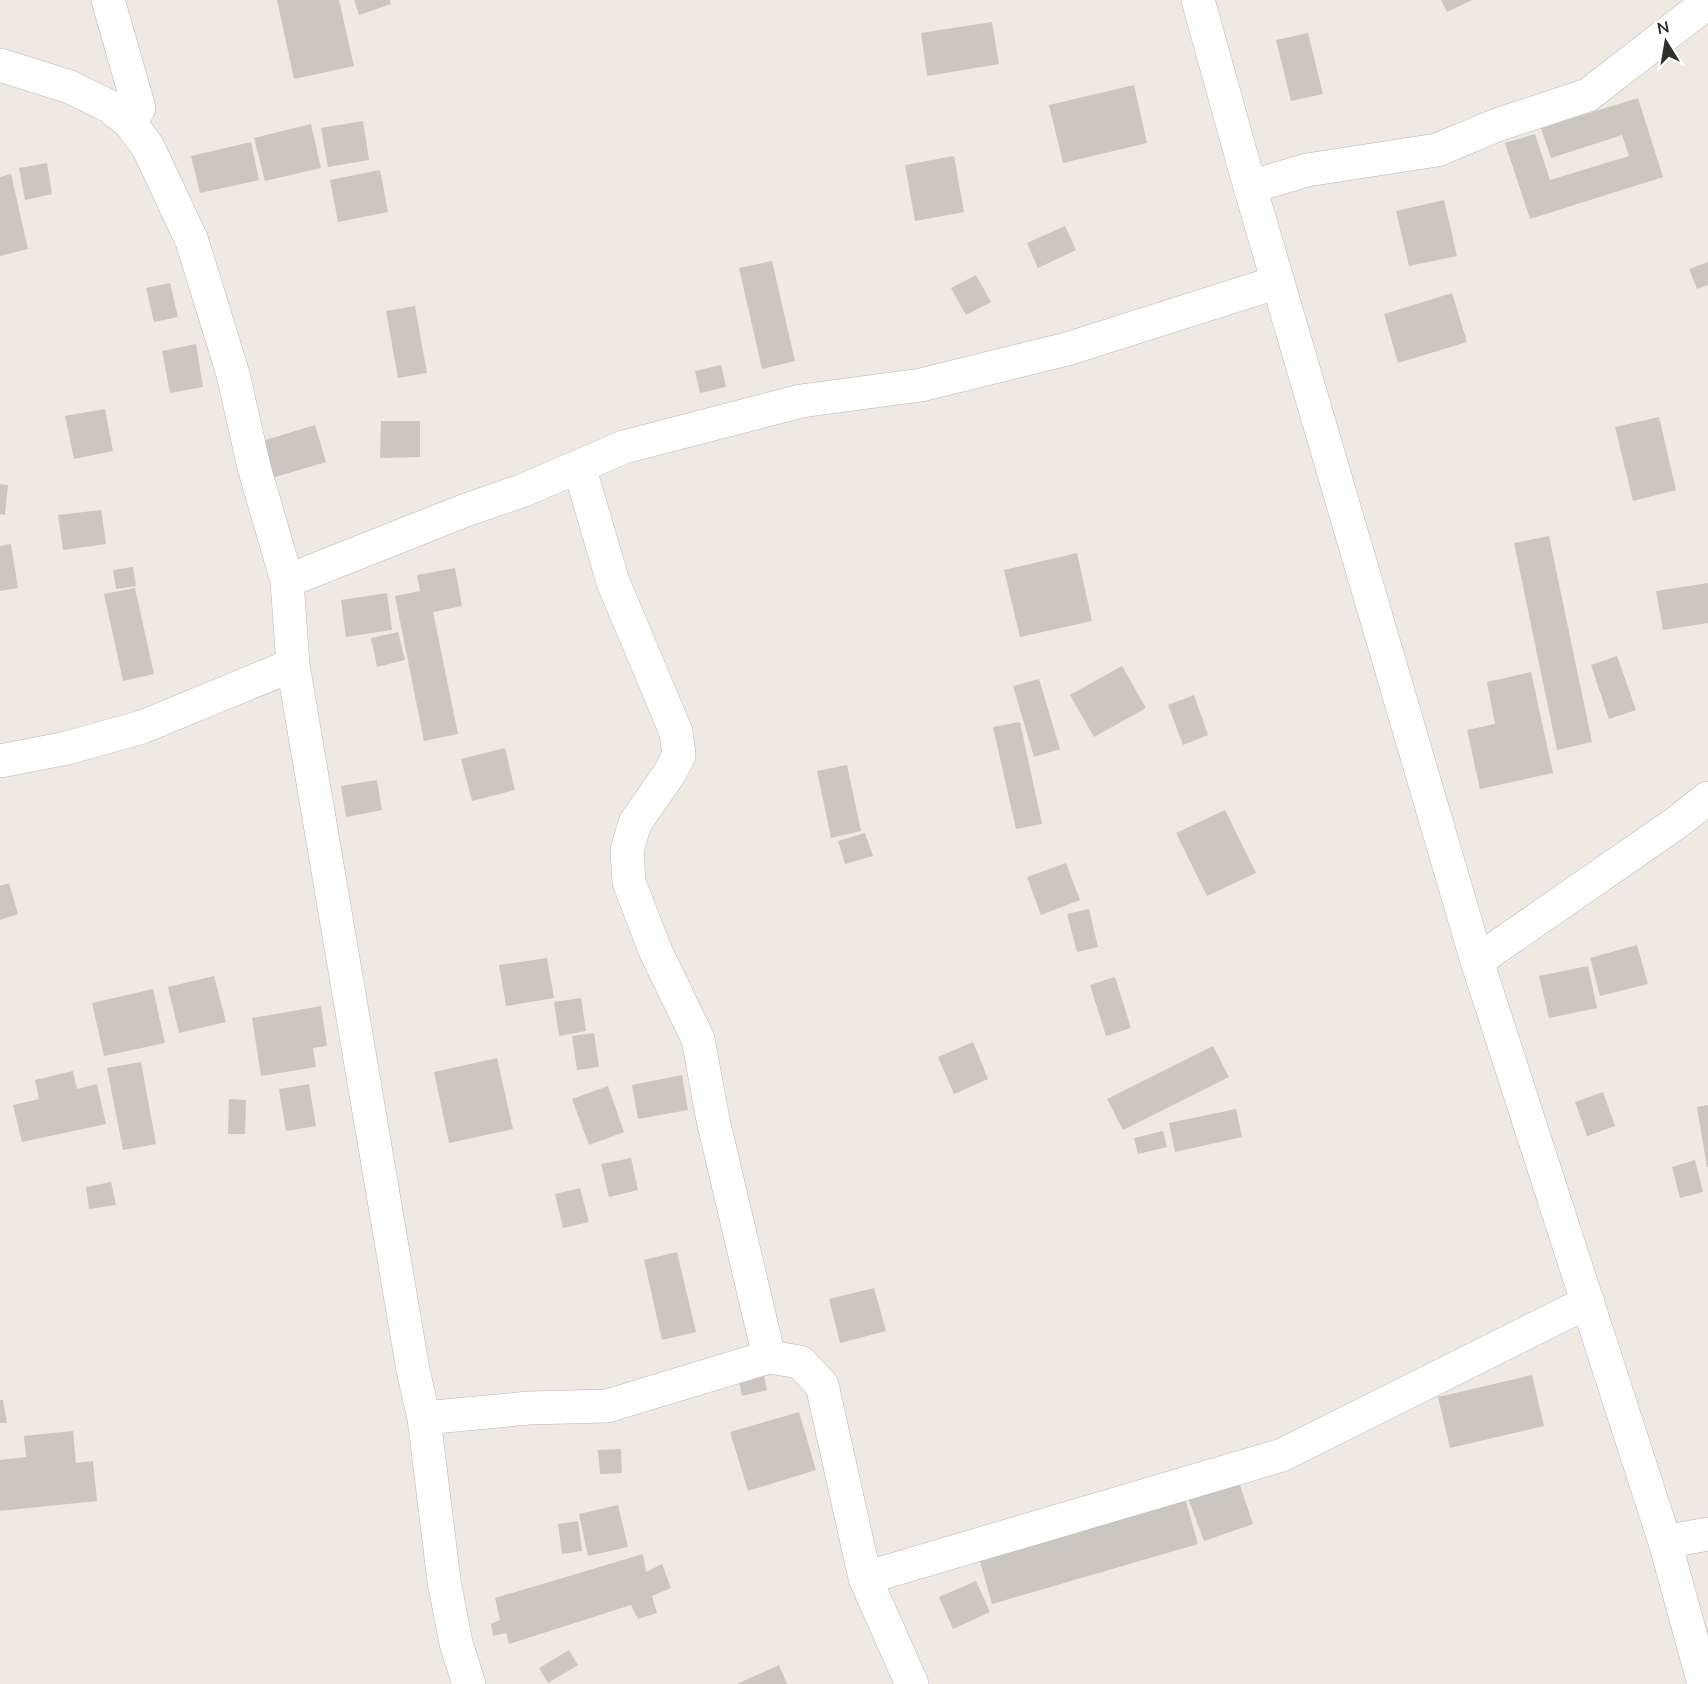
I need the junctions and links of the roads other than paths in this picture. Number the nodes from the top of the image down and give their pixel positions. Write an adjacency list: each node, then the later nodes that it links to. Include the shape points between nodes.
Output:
1 (108, 0): 5 (street, via 139,108)
2 (1198, 0): 6 (street)
3 (1708, 2): 6 (street, via 1588,95 1437,150 1307,170)
4 (0, 65): 5 (street, via 70,87 109,106)
5 (130, 123): 9 (street, via 148,147 192,241 233,374 254,467)
6 (1250, 187): 7 (street)
7 (1278, 282): 8 (street, via 1067,349 921,385 801,401 624,447); 13 (street)
8 (579, 466): 9 (street); 15 (street, via 613,582 676,732 679,755 635,823 627,850 629,882 655,950 698,1039 713,1120)
9 (287, 581): 10 (street)
10 (293, 665): 11 (street, via 142,727); 16 (street)
11 (0, 761)
12 (1708, 798): 13 (street)
13 (1477, 961): 14 (street)
14 (1588, 1302): 18 (street); 19 (street, via 1282,1455)
15 (769, 1357): 16 (street, via 607,1406 529,1408); 19 (street, via 800,1362 822,1384)
16 (424, 1418): 20 (street, via 444,1581)
17 (1708, 1534): 18 (street)
18 (1665, 1542): 22 (street)
19 (865, 1578): 21 (street)
20 (469, 1684)
21 (912, 1684)
22 (1704, 1684)

